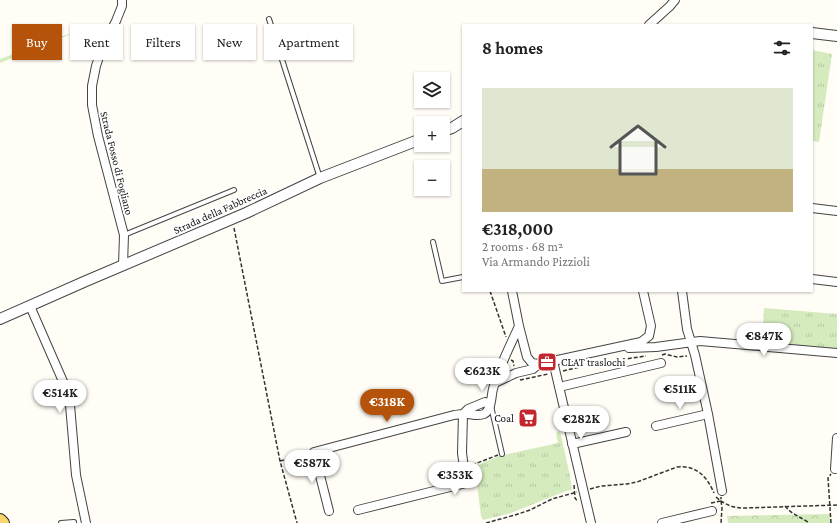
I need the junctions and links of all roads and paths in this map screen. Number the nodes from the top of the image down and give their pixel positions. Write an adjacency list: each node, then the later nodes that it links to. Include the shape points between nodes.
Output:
1 (122, 0): 17 (street, Strada Fosso di Fogliano, via 122,6 96,66 92,105)
2 (675, 0): 4 (street)
3 (269, 19): 12 (lane)
4 (651, 24)
5 (813, 33): 6 (street)
6 (837, 36)
7 (462, 122): 9 (street)
8 (462, 128): 10 (street)
9 (450, 129)
10 (450, 130)
11 (414, 142): 12 (street, Strada della Fabbreccia)
12 (320, 178): 16 (street, Strada della Fabbreccia)
13 (234, 190): 17 (lane)
14 (813, 208): 15 (street)
15 (837, 211)
16 (233, 218): 19 (street, Strada della Fabbreccia); 49 (path)
17 (124, 235): 19 (street, Strada Fosso di Fogliano)
18 (433, 242): 20 (lane, via 442,282)
19 (123, 265): 26 (street, Strada della Fabbreccia)
20 (462, 277)
21 (813, 279): 22 (street)
22 (837, 282)
23 (512, 292): 28 (street)
24 (643, 292): 30 (street, via 651,326 649,336 641,342)
25 (682, 292): 29 (street)
26 (30, 306): 27 (street, Strada della Fabbreccia); 65 (street, via 65,386 70,405 76,475)
27 (0, 319)
28 (519, 326): 35 (street, via 527,357 532,363); 37 (street)
29 (691, 342): 30 (street, via 656,347); 31 (street); 42 (street)
30 (611, 348): 33 (street)
31 (837, 353)
32 (487, 362): 36 (lane)
33 (553, 362): 35 (street); 39 (street)
34 (661, 363): 39 (street)
35 (539, 364): 38 (street, via 533,369 516,373)
36 (489, 368): 37 (lane); 38 (lane)
37 (498, 373): 38 (street)
38 (495, 383): 40 (street)
39 (559, 387): 46 (street)
40 (490, 404): 41 (street, via 483,414); 48 (lane)
41 (463, 414): 47 (street); 50 (street)
42 (708, 414): 43 (street); 53 (street)
43 (656, 426)
44 (626, 432): 46 (street)
45 (837, 438): 51 (street)
46 (572, 444): 52 (street)
47 (314, 452): 49 (path); 59 (street)
48 (502, 454): 50 (path)
49 (280, 461): 66 (path)
50 (464, 468): 58 (street, via 466,483)
51 (835, 469): 55 (path, via 828,478)
52 (582, 490): 54 (path, via 637,482 683,466 702,474); 67 (path, via 558,497 530,510); 68 (street)
53 (722, 491): 54 (path)
54 (721, 501): 57 (path, via 737,508); 60 (path, via 711,503); 70 (path)
55 (830, 505): 56 (path); 57 (path); 72 (path)
56 (837, 505)
57 (784, 506): 71 (path)
58 (358, 510)
59 (329, 511)
60 (712, 511): 69 (street)
61 (0, 520): 63 (main road)
62 (74, 522): 64 (lane)
63 (3, 523)
64 (61, 523)
65 (86, 523)
66 (297, 523)
67 (486, 523)
68 (591, 523)
69 (662, 523)
70 (721, 523)
71 (809, 523)
72 (831, 523)

